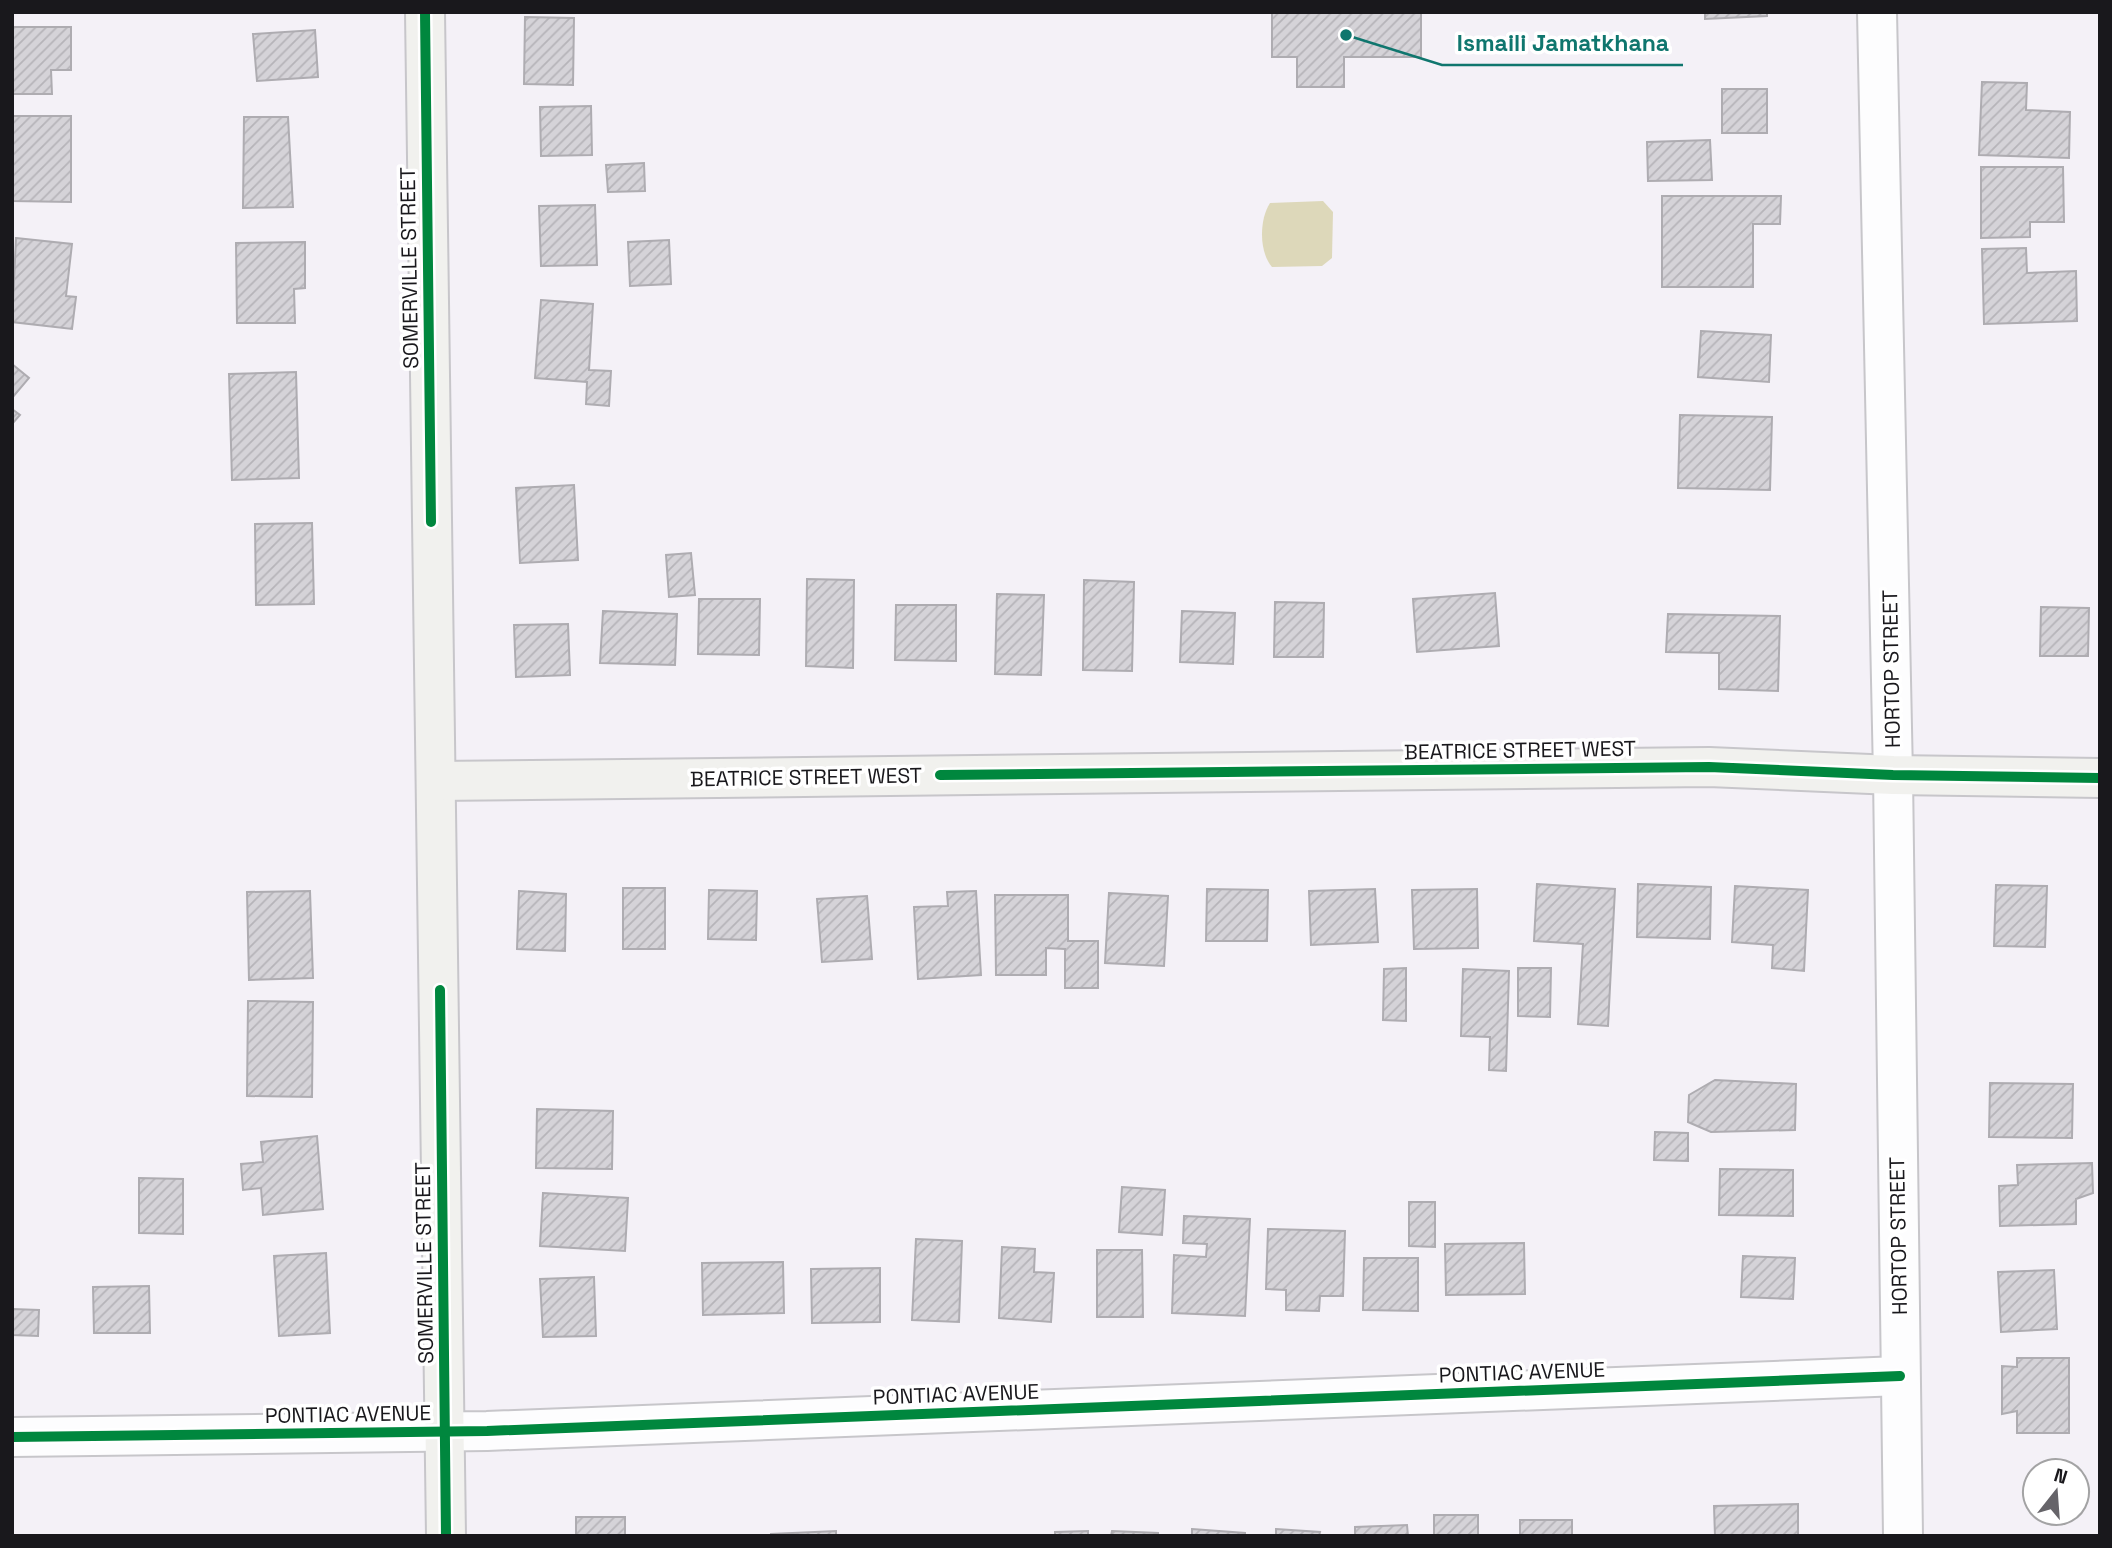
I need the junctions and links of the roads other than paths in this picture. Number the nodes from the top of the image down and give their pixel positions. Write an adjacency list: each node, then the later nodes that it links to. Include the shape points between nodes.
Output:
1 (425, 12): 5 (street, SOMERVILLE STREET)
2 (1877, 12): 3 (street, HORTOP STREET)
3 (1893, 775): 4 (street, BEATRICE STREET WEST); 5 (street, BEATRICE STREET WEST, via 1697,767); 6 (street, HORTOP STREET)
4 (2100, 778)
5 (436, 781): 7 (street, SOMERVILLE STREET)
6 (1900, 1376): 7 (street, PONTIAC AVENUE); 10 (street, HORTOP STREET)
7 (445, 1432): 8 (street, PONTIAC AVENUE); 9 (street, SOMERVILLE STREET)
8 (12, 1437)
9 (446, 1536)
10 (1903, 1536)

